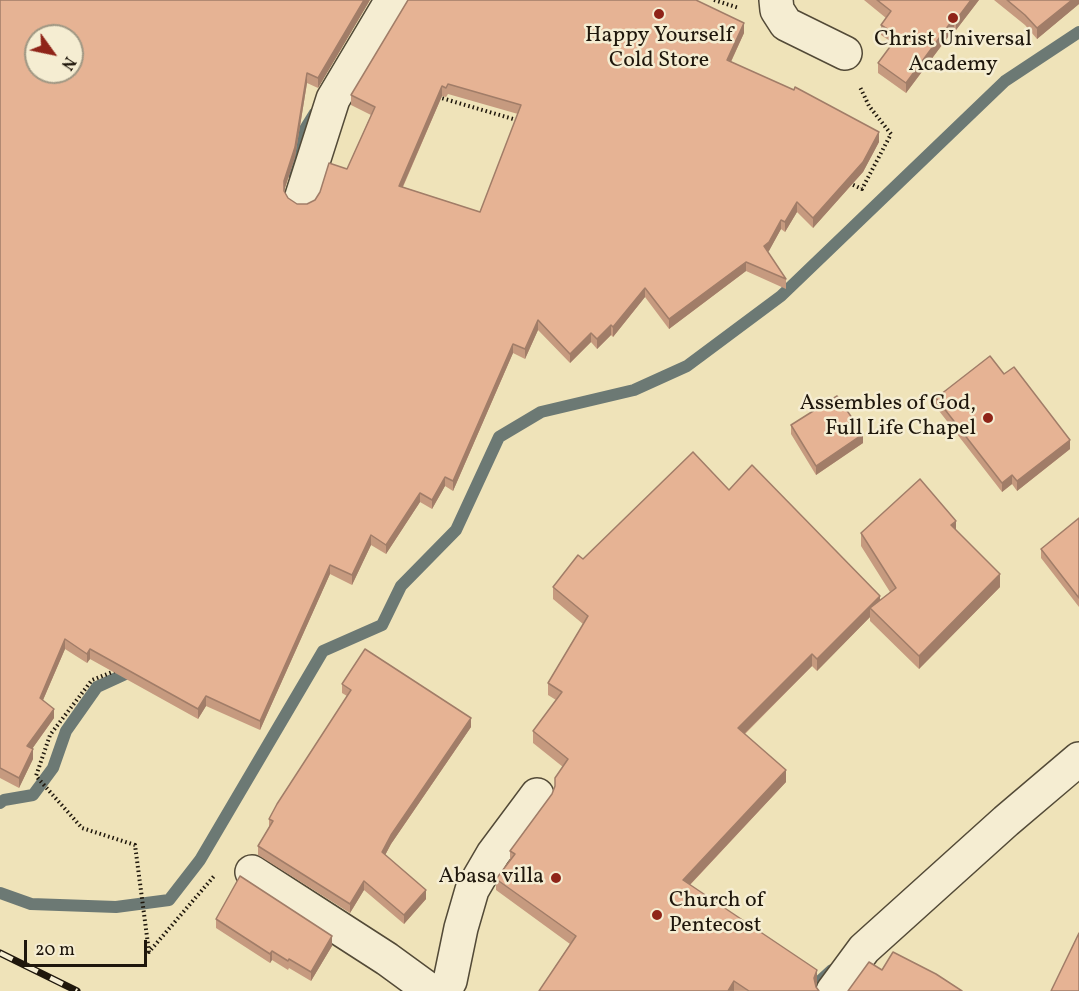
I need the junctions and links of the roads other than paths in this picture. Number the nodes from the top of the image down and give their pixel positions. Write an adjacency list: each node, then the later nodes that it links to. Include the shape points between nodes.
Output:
1 (392, 0): 4 (street, via 333,99)
2 (776, 0): 3 (street, via 786,24)
3 (845, 53)
4 (302, 196)
5 (1079, 759): 10 (street, via 864,949)
6 (537, 795): 9 (street, via 472,890 450,981)
7 (252, 872): 8 (street)
8 (431, 991)
9 (443, 991)
10 (833, 991)

